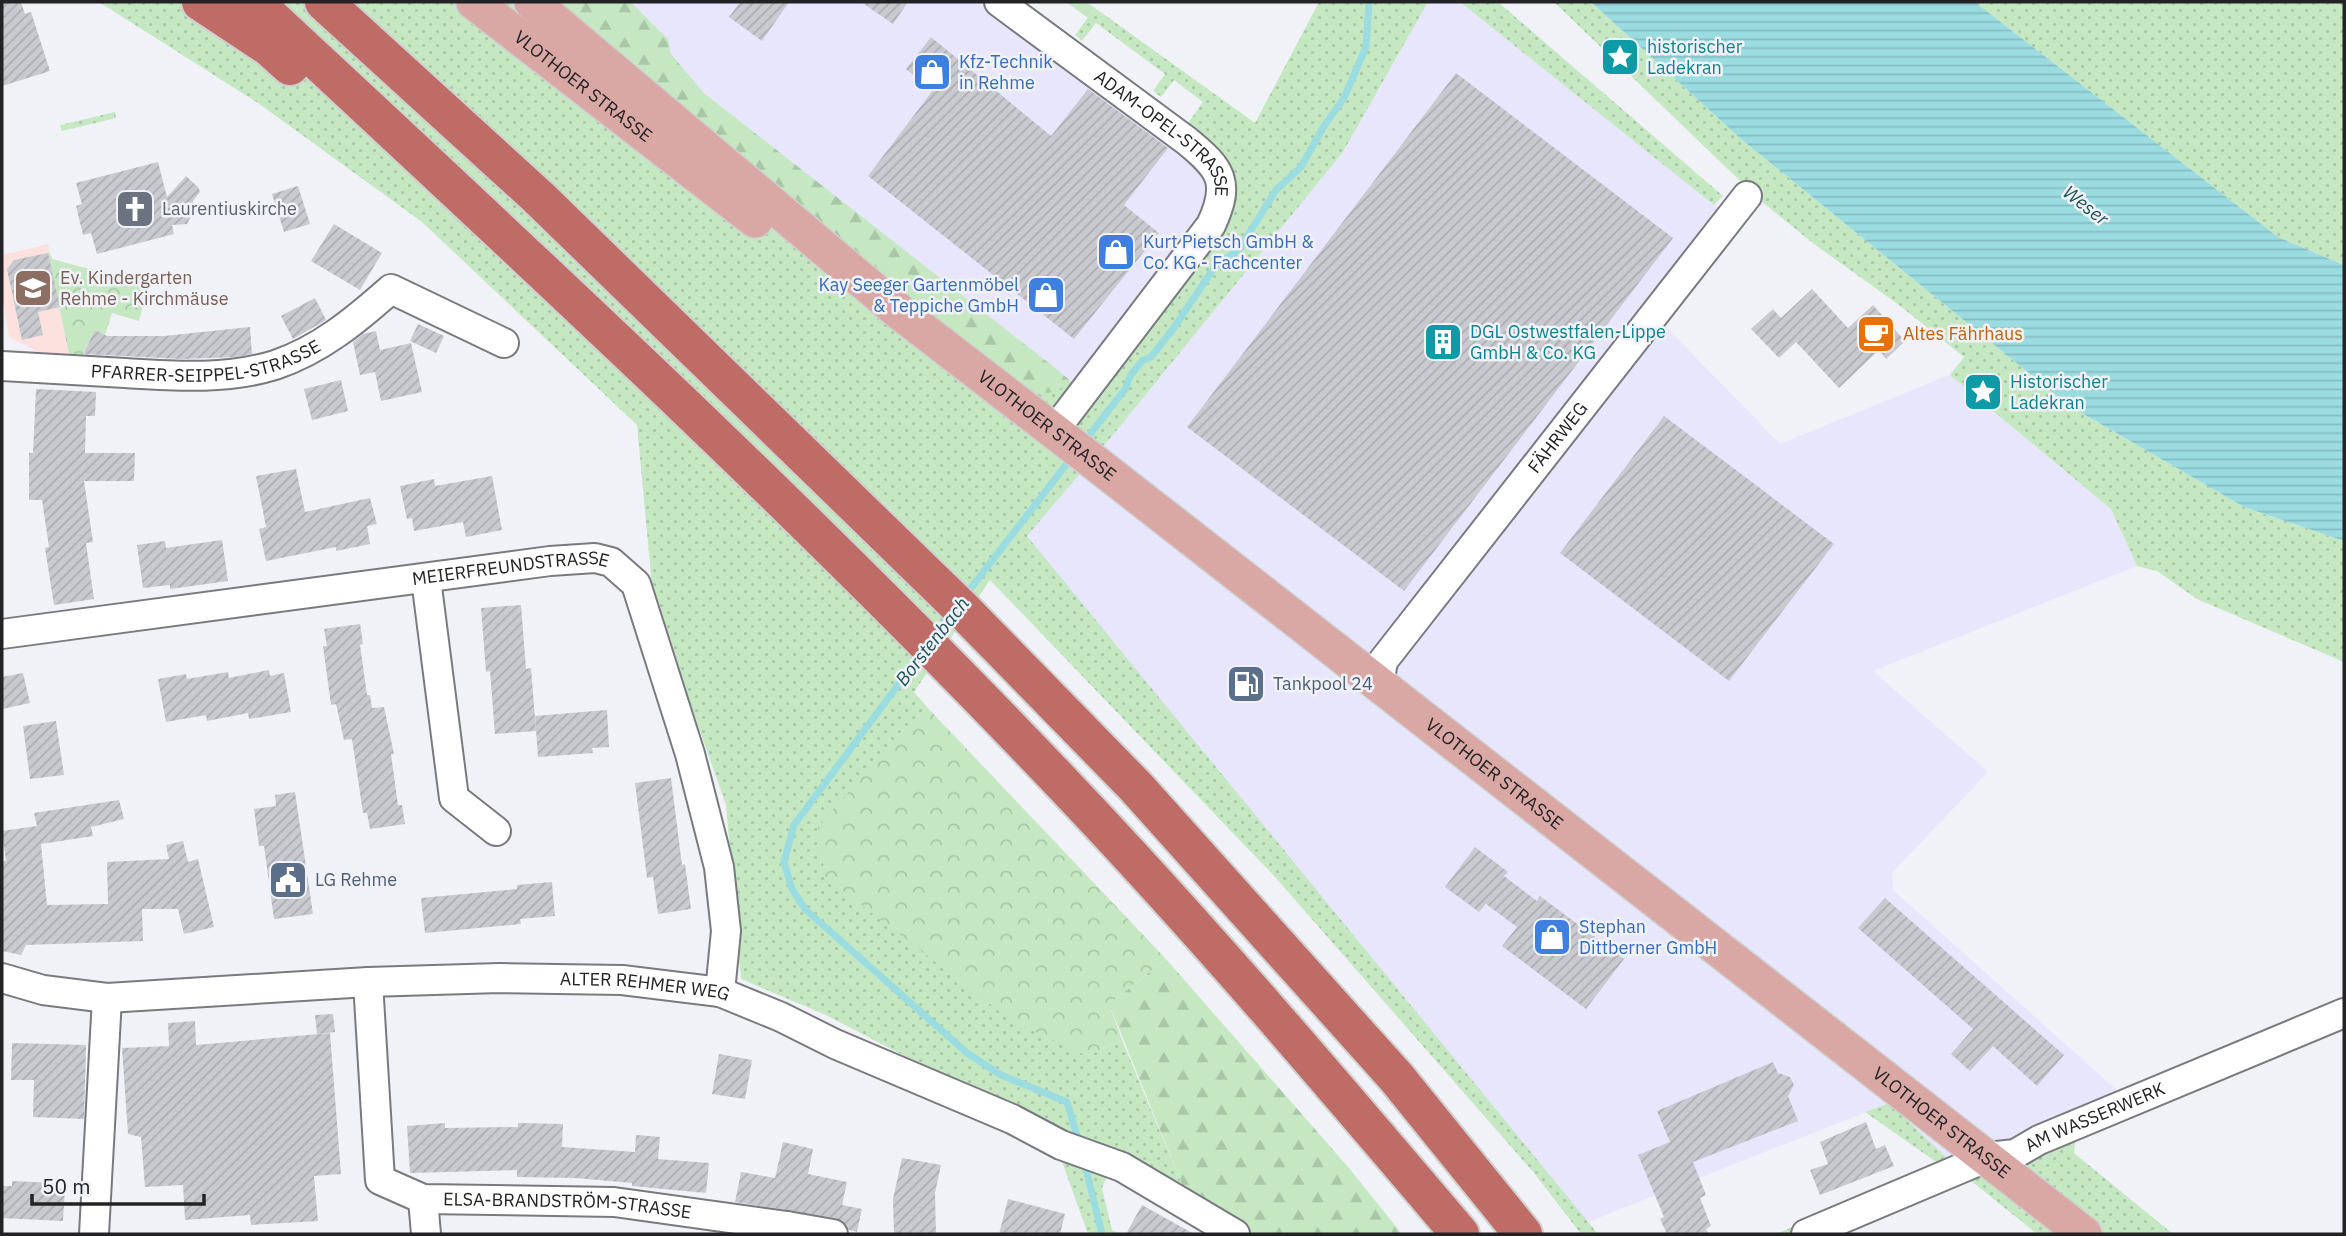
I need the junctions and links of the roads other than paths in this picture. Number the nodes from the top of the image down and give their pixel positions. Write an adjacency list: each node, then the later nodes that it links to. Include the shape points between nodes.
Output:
1 (201, 2): 8 (highway, via 270,47 411,176)
2 (254, 2): 8 (highway)
3 (324, 2): 30 (highway, via 538,197 956,604 1136,788 1396,1077)
4 (474, 2): 9 (main road, VLOTHOER STRASSE, via 800,254)
5 (532, 2): 9 (main road, VLOTHOER STRASSE)
6 (999, 2): 12 (street, ADAM-OPEL-STRASSE, via 1187,141 1212,161 1220,177 1221,195 1211,225)
7 (1747, 195): 15 (street, FÄHRWEG, via 1383,661)
8 (494, 226): 29 (highway, via 764,484 1065,786 1207,939)
9 (902, 314): 12 (main road, VLOTHOER STRASSE)
10 (504, 343): 11 (street, PFARRER-SEIPPEL-STRASSE, via 391,289 313,348 275,365 239,373 184,376)
11 (2, 366)
12 (1054, 431): 15 (main road, VLOTHOER STRASSE)
13 (426, 579): 14 (street, MEIERFREUNDSTRASSE); 16 (street, via 454,798); 19 (street, MEIERFREUNDSTRASSE, via 595,558 611,562 636,584 690,754 719,867 726,931)
14 (2, 634)
15 (1379, 685): 22 (main road, VLOTHOER STRASSE)
16 (496, 831)
17 (2, 978): 20 (street, ALTER REHMER WEG, via 43,990)
18 (368, 982): 19 (street, ALTER REHMER WEG, via 622,981); 20 (street, ALTER REHMER WEG); 23 (street, ELSA-BRANDSTRÖM-STRASSE, via 380,1180)
19 (720, 992): 28 (street, ALTER REHMER WEG, via 1122,1167)
20 (107, 998): 25 (street)
21 (2344, 1013): 22 (street, AM WASSERWERK, via 2015,1154)
22 (1988, 1157): 31 (street, AM WASSERWERK); 32 (main road, VLOTHOER STRASSE)
23 (423, 1199): 24 (street, ELSA-BRANDSTRÖM-STRASSE, via 614,1202); 26 (street)
24 (788, 1230): 27 (street, ELSA-BRANDSTRÖM-STRASSE)
25 (94, 1234)
26 (426, 1234)
27 (833, 1234)
28 (1235, 1234)
29 (1460, 1234)
30 (1523, 1234)
31 (1806, 1234)
32 (2084, 1234)

